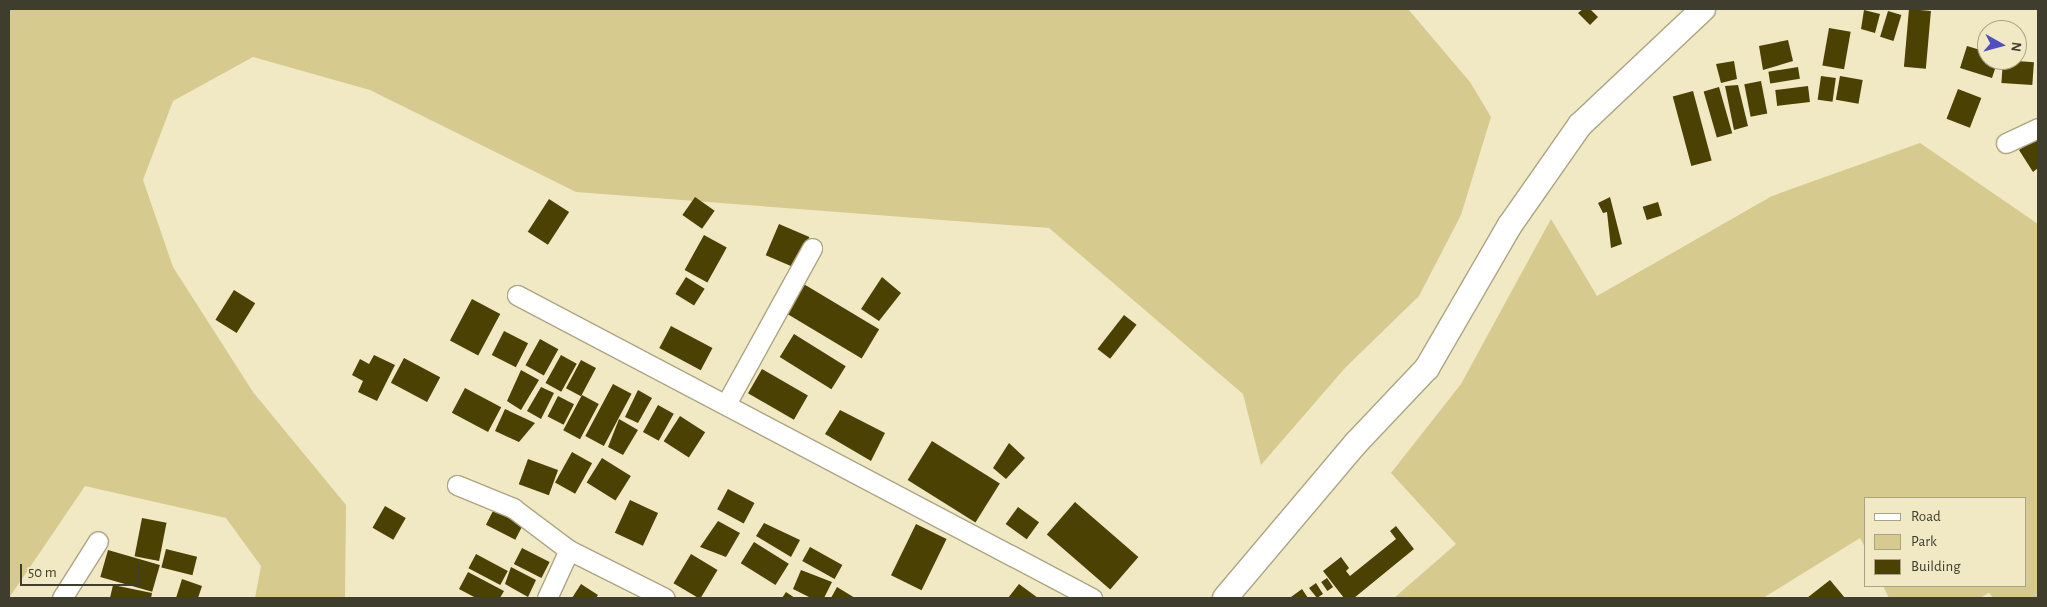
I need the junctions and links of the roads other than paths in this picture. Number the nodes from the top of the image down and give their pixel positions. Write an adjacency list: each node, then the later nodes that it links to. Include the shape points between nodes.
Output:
1 (1703, 9): 14 (street, via 1580,125 1510,225 1426,368 1356,442)
2 (2038, 128): 3 (street)
3 (2006, 143)
4 (812, 248): 6 (street)
5 (517, 295): 6 (street)
6 (726, 404): 13 (street, via 922,511)
7 (457, 485): 9 (street, via 513,508)
8 (98, 541): 10 (street)
9 (570, 550): 11 (street); 12 (street)
10 (62, 598)
11 (547, 598)
12 (665, 598)
13 (1092, 598)
14 (1225, 598)

